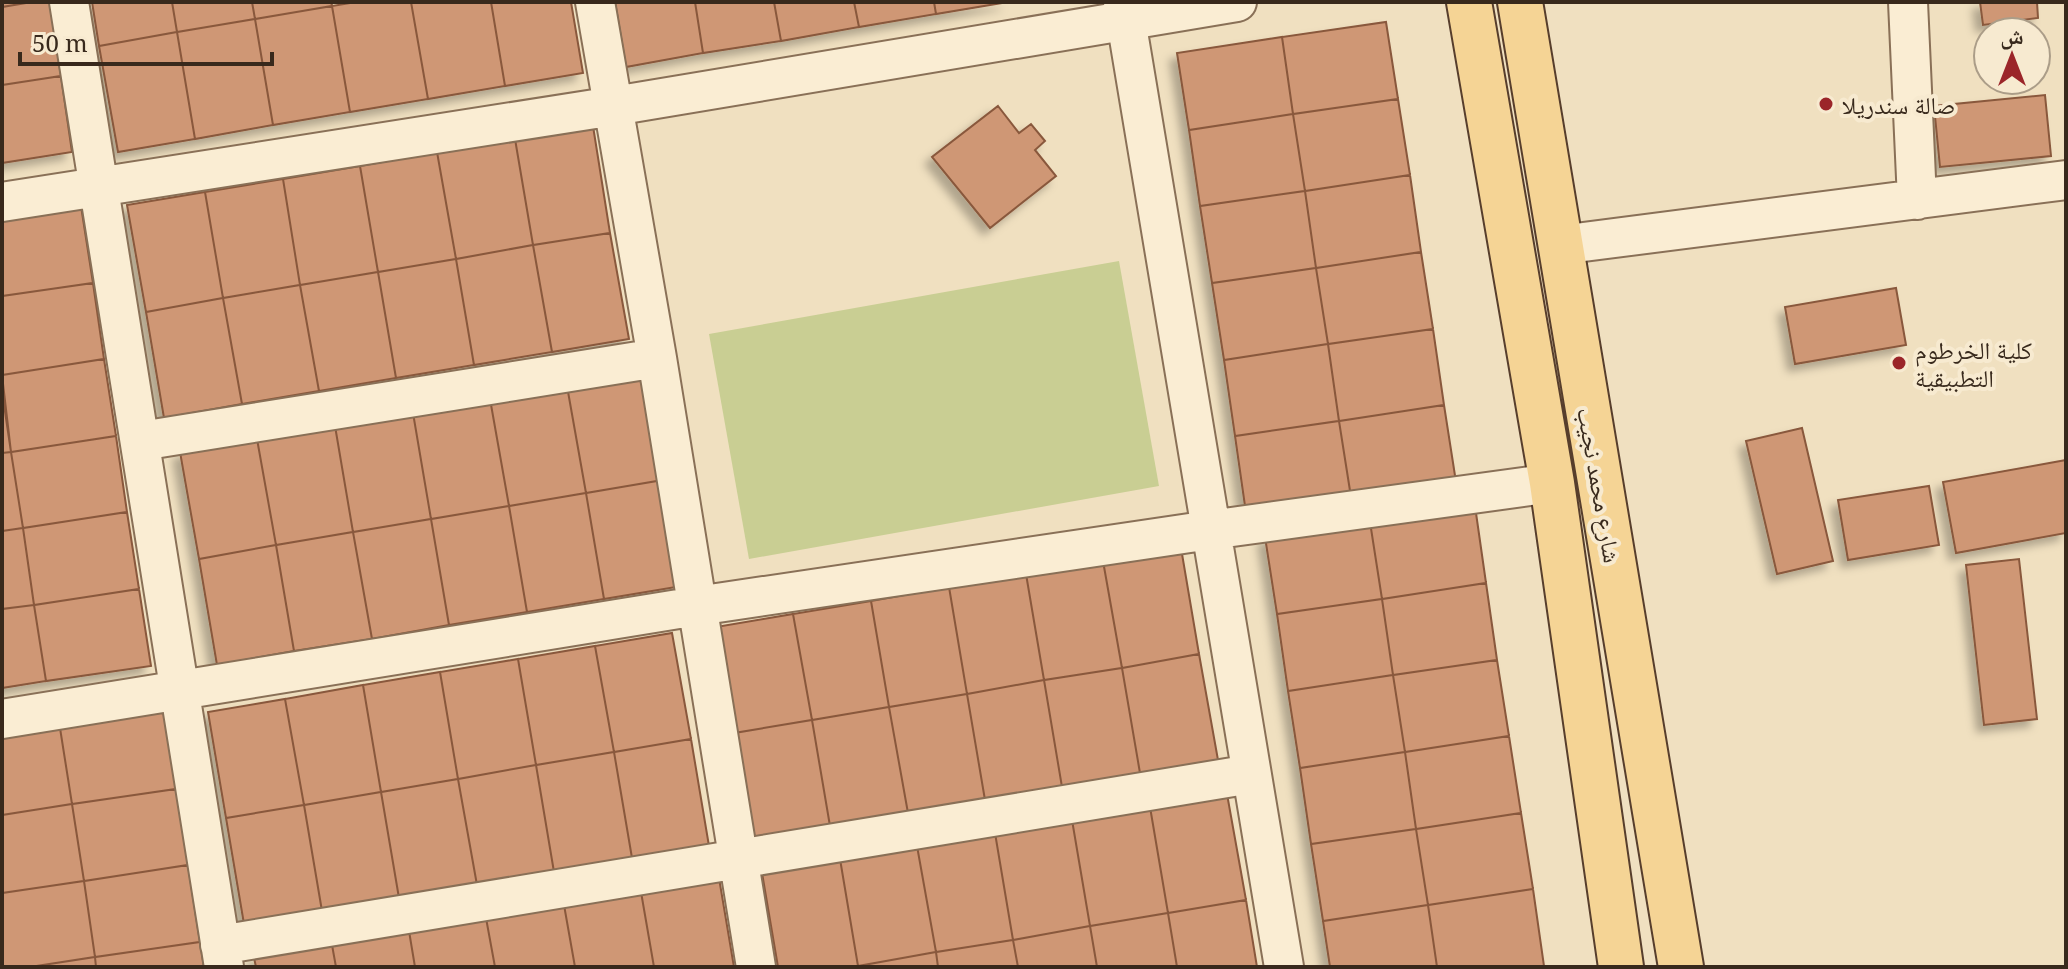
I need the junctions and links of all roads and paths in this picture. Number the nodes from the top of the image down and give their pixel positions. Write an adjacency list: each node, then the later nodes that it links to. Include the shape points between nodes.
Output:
1 (69, 2): 10 (street)
2 (595, 2): 8 (street)
3 (1237, 2): 7 (street)
4 (1469, 2): 16 (main road, شارع محمد نجيب)
5 (1520, 2): 13 (main road, شارع محمد نجيب)
6 (1908, 2): 11 (street)
7 (1125, 11): 8 (street); 17 (street)
8 (614, 106): 10 (street); 14 (street)
9 (2066, 180): 11 (street)
10 (100, 188): 12 (street); 15 (street)
11 (1917, 200): 13 (street)
12 (2, 202)
13 (1560, 245): 27 (main road, شارع محمد نجيب)
14 (657, 358): 15 (street); 18 (street)
15 (141, 441): 19 (street)
16 (1552, 483): 17 (street); 26 (main road, شارع محمد نجيب)
17 (1210, 530): 18 (street); 21 (street)
18 (697, 606): 19 (street); 22 (street)
19 (181, 691): 20 (street); 23 (street)
20 (2, 719)
21 (1251, 774): 22 (street); 25 (street)
22 (738, 857): 23 (street); 24 (street)
23 (222, 956)
24 (756, 967)
25 (1284, 967)
26 (1621, 967)
27 (1681, 967)

